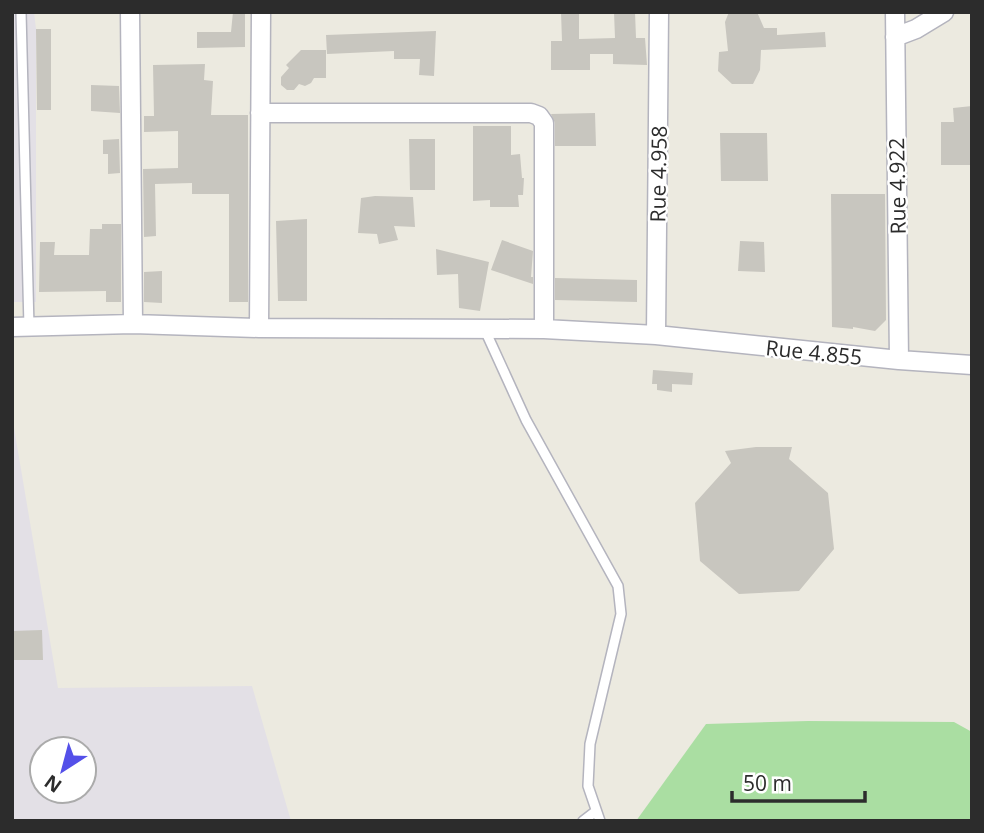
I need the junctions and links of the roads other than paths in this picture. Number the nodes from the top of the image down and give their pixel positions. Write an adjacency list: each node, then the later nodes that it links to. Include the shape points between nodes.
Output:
1 (21, 12): 10 (lane)
2 (130, 12): 9 (street)
3 (261, 12): 8 (street)
4 (659, 12): 14 (street, Rue 4.958)
5 (895, 12): 7 (street, Rue 4.922)
6 (944, 12): 7 (street)
7 (895, 37): 15 (street, Rue 4.922)
8 (260, 113): 11 (street); 13 (street, via 539,116 544,123)
9 (133, 324): 10 (street, Rue 4.855); 11 (street, Rue 4.855)
10 (21, 327)
11 (259, 328): 12 (street, Rue 4.855)
12 (484, 328): 13 (street, Rue 4.855); 17 (lane, via 526,420 618,586 621,614 590,744 588,786)
13 (544, 329): 14 (street, Rue 4.855)
14 (656, 335): 15 (street, Rue 4.855)
15 (899, 360): 16 (street, Rue 4.855)
16 (972, 365)
17 (598, 816): 18 (lane)
18 (583, 821)

